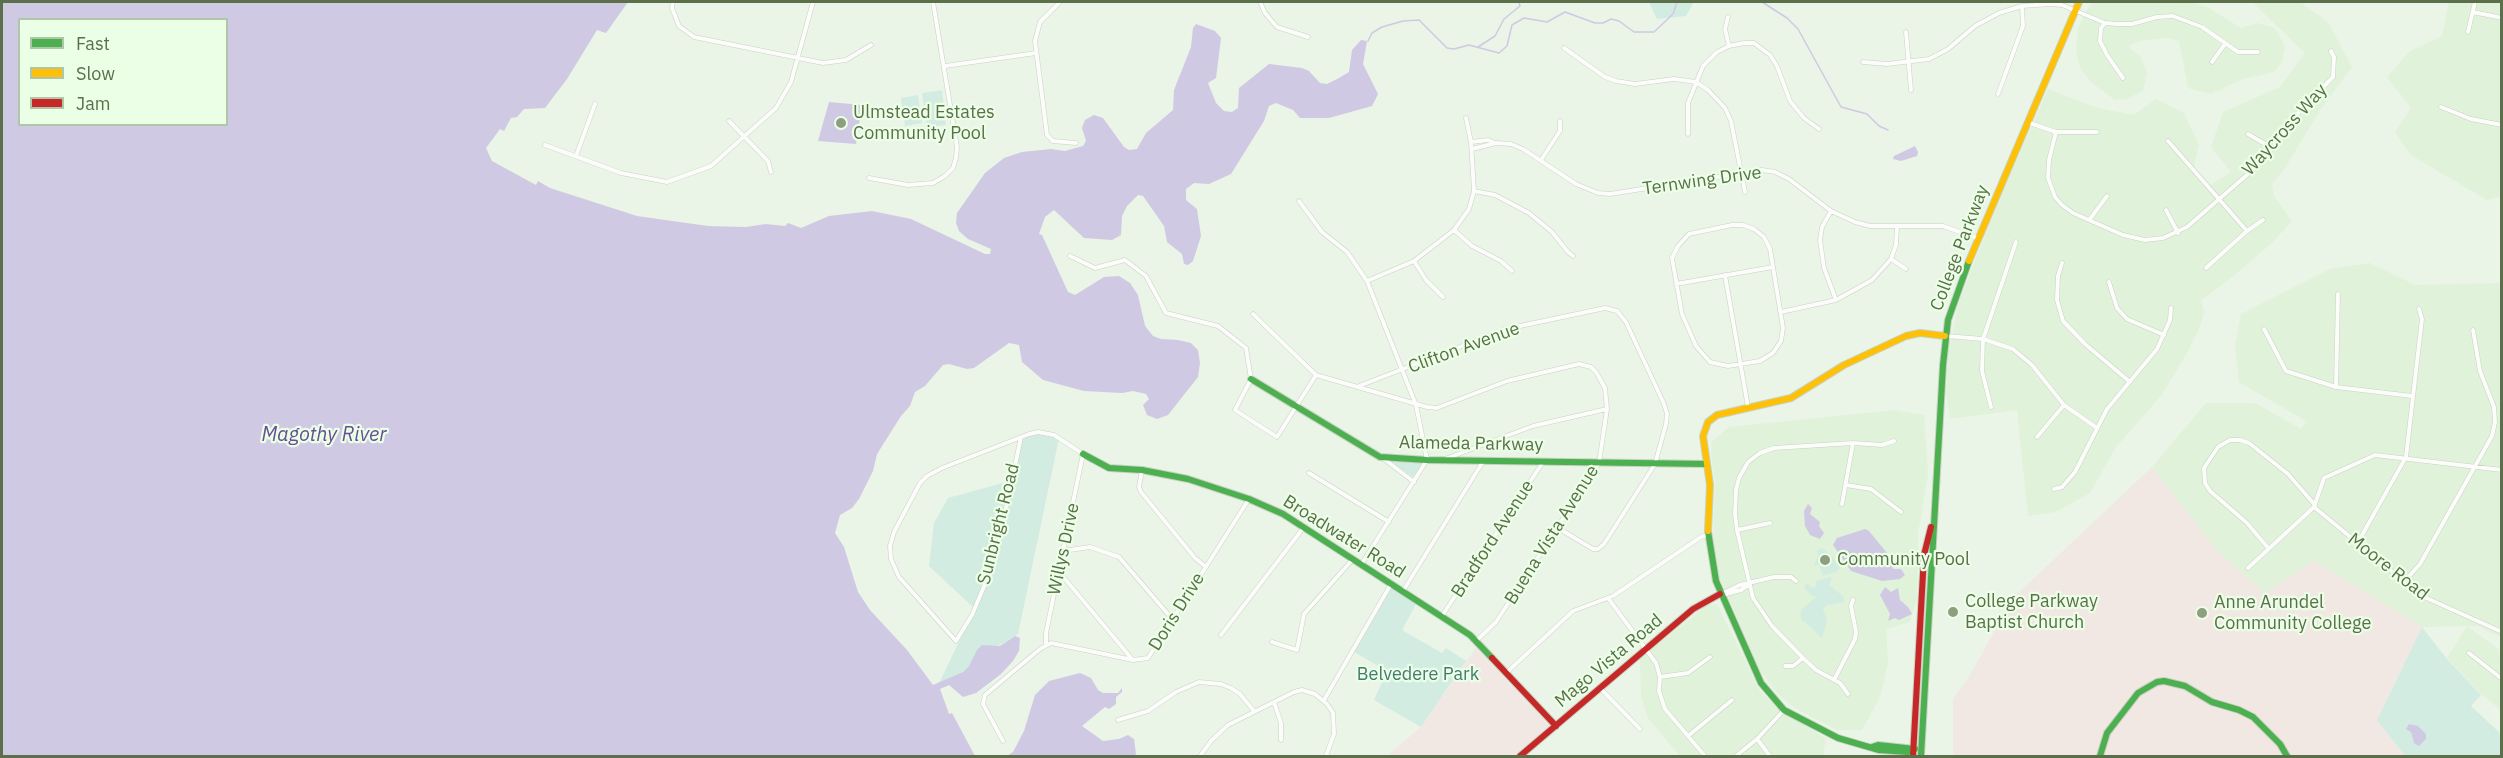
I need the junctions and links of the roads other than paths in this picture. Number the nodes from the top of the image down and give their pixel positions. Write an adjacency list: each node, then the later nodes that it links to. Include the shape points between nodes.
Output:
1 (673, 2): 24 (street, via 679,26 694,37)
2 (813, 2): 24 (street)
3 (933, 2): 28 (street)
4 (1060, 2): 22 (street, via 1040,22)
5 (1260, 2): 16 (street, via 1277,27)
6 (2079, 2): 9 (street, College Parkway)
7 (2475, 2): 10 (street)
8 (2022, 6): 9 (street, via 2055,4); 26 (street, via 1985,20 1937,56); 32 (street, via 2023,26)
9 (2075, 10): 13 (street); 38 (street, College Parkway)
10 (2473, 11): 12 (street); 15 (street)
11 (1728, 17): 19 (street, via 1725,28)
12 (2502, 18)
13 (2105, 23): 17 (street, via 2132,24 2173,16 2202,27); 29 (street, via 2100,41)
14 (1906, 32): 26 (street)
15 (2468, 32)
16 (1308, 37)
17 (2225, 44): 23 (street, via 2238,52); 27 (street)
18 (871, 45): 24 (street, via 846,60 834,62)
19 (1729, 46): 30 (street, via 1709,58); 40 (street, via 1754,43 1763,48 1777,66 1790,101)
20 (1564, 48): 30 (street, via 1616,81)
21 (2331, 51): 51 (street, Waycross Way, via 2333,77 2295,116)
22 (1036, 52): 28 (street); 48 (street, via 1047,135 1053,141)
23 (2258, 52)
24 (797, 57): 45 (street, via 791,82 776,108)
25 (1863, 62): 26 (street)
26 (1909, 62): 31 (street)
27 (2212, 62)
28 (945, 66): 57 (street, via 957,152 952,168 939,180 921,185)
29 (2123, 78)
30 (1696, 82): 43 (street, via 1686,114); 56 (street, via 1725,108)
31 (1911, 90)
32 (1998, 94)
33 (595, 104): 53 (street)
34 (2441, 107): 39 (street, via 2471,119)
35 (1466, 118): 47 (street)
36 (729, 121): 45 (street)
37 (1560, 121): 54 (street, via 1560,131)
38 (2026, 122): 41 (street); 71 (street, College Parkway)
39 (2502, 125)
40 (1819, 129)
41 (2056, 132): 42 (street); 65 (street, Waycross Way, via 2048,169 2055,197 2068,210)
42 (2097, 132)
43 (1688, 134)
44 (2248, 134): 51 (street)
45 (744, 138): 53 (street, via 711,166 667,182 621,172); 55 (street, via 768,161)
46 (2168, 141): 61 (street)
47 (1471, 142): 49 (street, Ternwing Drive); 52 (street)
48 (1076, 143)
49 (1496, 143): 52 (street, Ternwing Drive); 54 (street, Ternwing Drive, via 1511,144)
50 (545, 145): 53 (street)
51 (2272, 148): 61 (street, Waycross Way)
52 (1472, 149): 58 (street)
53 (576, 156)
54 (1541, 160): 56 (street, Ternwing Drive, via 1576,184 1610,194)
55 (771, 171)
56 (1741, 172): 59 (street); 64 (street, Ternwing Drive, via 1774,172)
57 (869, 178)
58 (1474, 191): 68 (street, via 1469,209); 74 (street, via 1495,195 1529,213)
59 (1745, 192)
60 (2107, 196): 65 (street)
61 (2219, 199): 69 (street); 70 (street, Waycross Way)
62 (1299, 201): 83 (street, via 1322,232 1352,258)
63 (2166, 210): 70 (street)
64 (1831, 212): 67 (street, Ternwing Drive, via 1862,224); 88 (street, via 1820,240 1824,268)
65 (2090, 219): 70 (street, Waycross Way, via 2123,235 2145,240)
66 (2263, 220): 69 (street)
67 (1897, 227): 71 (street, Ternwing Drive, via 1943,226); 75 (street)
68 (1454, 230): 76 (street); 81 (street)
69 (2247, 231): 80 (street)
70 (2178, 232)
71 (1977, 238): 96 (street, College Parkway)
72 (2016, 242): 97 (street)
73 (1070, 256): 101 (street, via 1095,268 1125,260 1146,276 1166,313 1218,326 1246,348)
74 (1574, 256)
75 (1891, 259): 79 (street); 88 (street, via 1872,280)
76 (1414, 261): 83 (street); 87 (street)
77 (2062, 262): 102 (street, via 2057,300 2063,321)
78 (1773, 267): 82 (street); 85 (street, via 1764,237 1754,229 1732,225 1698,231 1683,240 1672,258); 91 (street)
79 (1906, 268)
80 (2206, 268)
81 (1512, 271)
82 (1725, 275): 85 (street); 98 (street)
83 (1367, 281): 99 (street)
84 (2109, 282): 95 (street, via 2117,308 2127,319)
85 (1676, 284): 98 (street, via 1684,321 1700,353 1718,365)
86 (2338, 294): 104 (street)
87 (1443, 297)
88 (1836, 300): 91 (street)
89 (2171, 308): 95 (street)
90 (2419, 309): 105 (street, via 2422,319)
91 (1781, 312): 98 (street, via 1781,341 1773,353 1760,361)
92 (1252, 314): 100 (street, Buena Vista Avenue)
93 (2264, 329): 104 (street, via 2286,370)
94 (2473, 330): 127 (street, via 2495,422 2492,436)
95 (2164, 335): 102 (street, via 2157,350)
96 (1945, 336): 97 (street); 110 (street, via 1906,336 1844,365 1800,393); 138 (street, College Parkway)
97 (1983, 339): 108 (street, via 2020,353); 109 (street, via 1982,371)
98 (1741, 364): 110 (street)
99 (1402, 370): 103 (street, Clifton Avenue); 107 (street); 125 (street, Clifton Avenue, via 1506,329 1612,308 1626,322 1667,414)
100 (1316, 375): 103 (street, Buena Vista Avenue); 106 (street)
101 (1251, 379): 106 (street, Alameda Parkway); 106 (street, via 1234,410 1277,438)
102 (2130, 382): 112 (street, via 2106,409)
103 (1357, 387): 107 (street, Buena Vista Avenue)
104 (2336, 387): 105 (street)
105 (2412, 396): 119 (street)
106 (1296, 404): 118 (street, Alameda Parkway)
107 (1416, 405): 111 (street, Buena Vista Avenue, via 1437,408 1508,381 1579,364 1591,367 1601,380); 121 (street)
108 (2064, 405): 112 (street); 114 (street)
109 (1991, 407)
110 (1748, 408): 126 (street, via 1717,415 1708,422 1703,436)
111 (1607, 409): 120 (street, via 1533,426); 124 (street, Buena Vista Avenue)
112 (2097, 428): 133 (street, via 2075,472 2062,487)
113 (1021, 437): 117 (street, Broadwater Road, via 1038,432 1054,435); 168 (street, Sunbright Road, via 999,542 985,584); 168 (street, Broadwater Road, via 927,476 894,532 891,559 899,577)
114 (2037, 437)
115 (1894, 441): 116 (street, via 1882,445)
116 (1853, 443): 132 (street); 143 (street, via 1774,448 1755,455 1739,478 1734,514)
117 (1083, 454): 128 (street, Broadwater Road, via 1109,468); 147 (street, Willys Drive)
118 (1380, 457): 121 (street, Alameda Parkway); 131 (street)
119 (2406, 457): 127 (street); 136 (street, via 2375,455 2324,478); 145 (street)
120 (1445, 459): 121 (street, Alameda Parkway); 122 (street, Alameda Parkway)
121 (1427, 460): 131 (street)
122 (1484, 460): 123 (street, Alameda Parkway); 159 (street)
123 (1544, 461): 124 (street, Alameda Parkway); 164 (street, Bradford Avenue)
124 (1599, 463): 125 (street, Alameda Parkway); 142 (street, Buena Vista Avenue)
125 (1655, 464): 126 (street, Alameda Parkway); 142 (street, Clifton Avenue, via 1598,549)
126 (1707, 464): 144 (street, via 1711,495)
127 (2475, 466): 129 (street); 155 (street, via 2420,564)
128 (1142, 470): 134 (street, Broadwater Road, via 1188,479); 151 (street, via 1141,492)
129 (2502, 470)
130 (1310, 473): 139 (street)
131 (1414, 482): 139 (street)
132 (1846, 485): 135 (street); 137 (street, via 1871,489)
133 (2054, 489)
134 (1249, 500): 141 (street, Broadwater Road); 151 (street, Doris Drive)
135 (1842, 504)
136 (2314, 506): 145 (street, Moore Road); 146 (street); 146 (street, Moore Road, via 2288,474 2249,443 2230,440 2218,447 2204,468 2205,483)
137 (1900, 512)
138 (1933, 521): 148 (street, College Parkway); 158 (street, College Parkway)
139 (1389, 522): 150 (street)
140 (1770, 523): 143 (street)
141 (1304, 527): 149 (street, Broadwater Road); 167 (street)
142 (1558, 528): 169 (street, Buena Vista Avenue, via 1496,622)
143 (1737, 530): 157 (street)
144 (1707, 535): 160 (street); 161 (street)
145 (2357, 544): 155 (street, Moore Road)
146 (2269, 549): 152 (street)
147 (1063, 550): 153 (street, Willys Drive); 165 (street, via 1090,547 1119,557)
148 (1923, 555): 158 (street, via 1926,584); 163 (street, College Parkway)
149 (1353, 559): 150 (street, Broadwater Road); 170 (street, via 1304,614 1297,650)
150 (1362, 565): 156 (street, Broadwater Road)
151 (1206, 567): 165 (street, Doris Drive)
152 (2248, 568)
153 (1059, 573): 171 (street, Willys Drive); 176 (street)
154 (1796, 581): 157 (street, via 1783,576)
155 (2404, 582): 166 (street, Moore Road, via 2429,601)
156 (1391, 584): 159 (street, Broadwater Road); 184 (street)
157 (1748, 584): 160 (street); 175 (street, via 1760,610)
158 (1932, 589): 163 (street, via 1924,595); 199 (street, College Parkway)
159 (1402, 591): 164 (street, Broadwater Road)
160 (1720, 594): 172 (street, Mago Vista Road, via 1697,606); 187 (street, via 1761,683)
161 (1608, 598): 172 (street); 178 (street, via 1569,614)
162 (1853, 600): 181 (street, via 1855,639)
163 (1921, 613): 198 (street, College Parkway)
164 (1442, 617): 169 (street, Broadwater Road)
165 (1173, 620): 176 (street, Doris Drive, via 1151,656)
166 (2502, 632)
167 (1221, 635)
168 (956, 641)
169 (1476, 641): 178 (street, Broadwater Road)
170 (1272, 642)
171 (1046, 645): 176 (street, Doris Drive, via 1056,643); 195 (street, via 982,698)
172 (1646, 650): 179 (street); 182 (street, Mago Vista Road)
173 (2469, 653): 180 (street)
174 (1710, 657): 179 (street, via 1688,674)
175 (1803, 658): 177 (street, via 1793,666); 181 (street)
176 (1133, 660)
177 (1785, 666)
178 (1506, 673): 190 (street, Broadwater Road)
179 (1660, 677): 192 (street, via 1662,704)
180 (2502, 679)
181 (1834, 680): 183 (street)
182 (1600, 688): 190 (street, Mago Vista Road); 191 (street)
183 (1848, 694)
184 (1323, 700): 186 (street, via 1302,690); 202 (street, via 1335,723)
185 (1732, 700): 192 (street)
186 (1274, 702): 188 (street); 194 (street, via 1281,723)
187 (1784, 710): 193 (street); 197 (street)
188 (1254, 711): 189 (street, via 1231,688 1199,682 1152,709); 201 (street, via 1219,732)
189 (1118, 720)
190 (1556, 726): 203 (street, Mago Vista Road)
191 (1640, 729)
192 (1688, 736): 204 (street)
193 (1756, 739): 205 (street); 206 (street)
194 (1281, 740)
195 (1003, 741)
196 (1883, 750): 197 (street); 198 (street); 207 (street)
197 (1870, 751): 198 (street, via 1878,745 1908,747)
198 (1913, 753): 199 (street)
199 (1921, 753)
200 (2101, 754): 208 (street, via 2107,733 2138,693 2164,681 2185,686 2212,702 2253,717)
201 (1200, 756)
202 (1326, 756)
203 (1520, 756)
204 (1705, 756)
205 (1736, 756)
206 (1770, 756)
207 (1894, 756)
208 (2287, 756)

